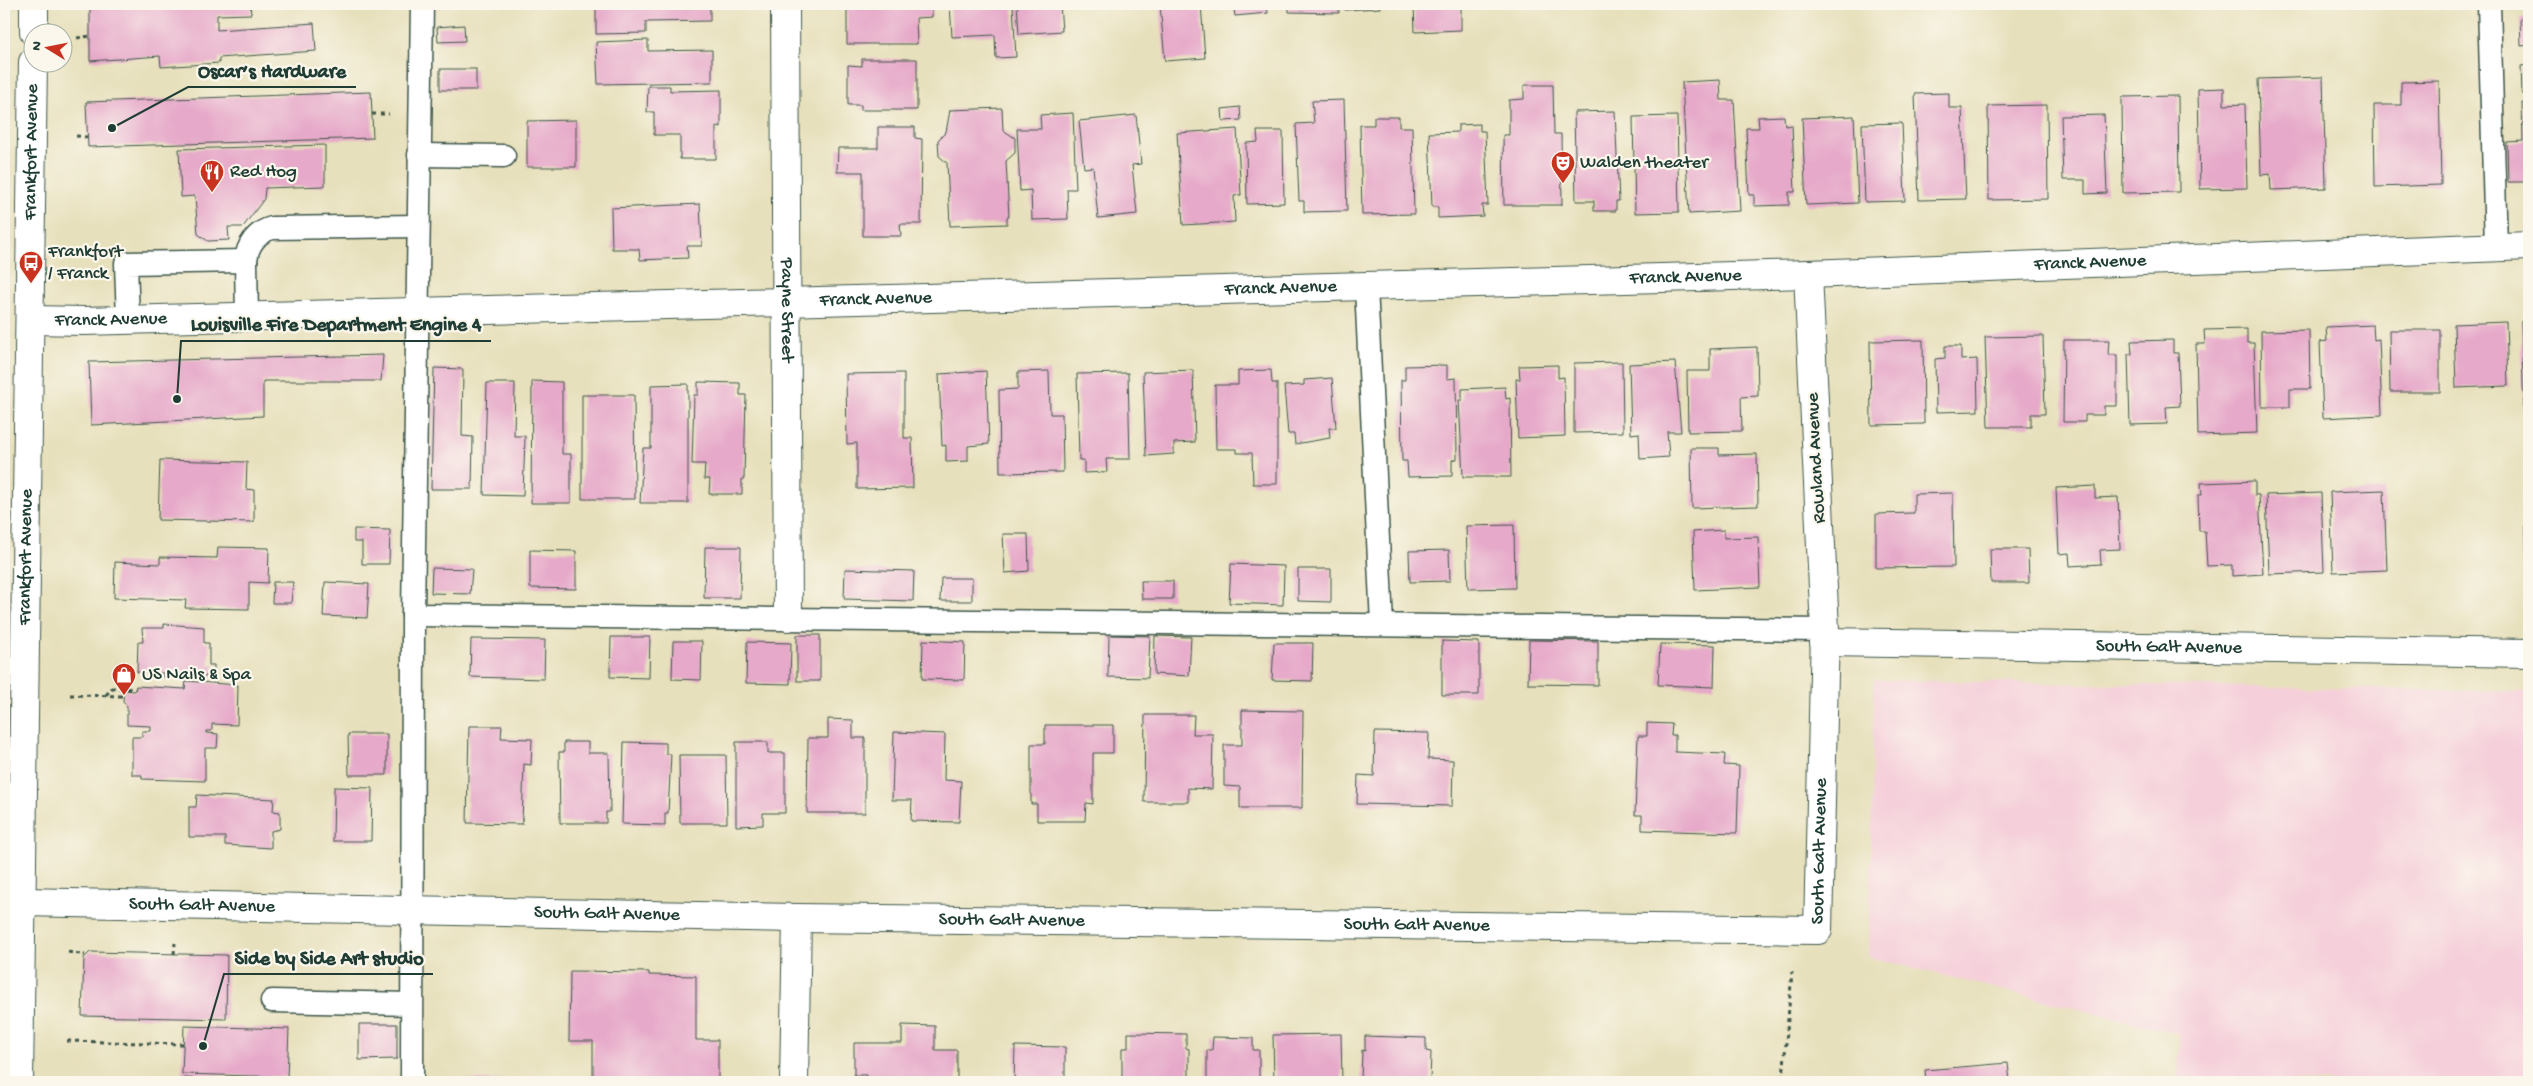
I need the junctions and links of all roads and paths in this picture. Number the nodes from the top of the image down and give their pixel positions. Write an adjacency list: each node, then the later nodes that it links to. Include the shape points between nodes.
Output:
1 (34, 4): 7 (street)
2 (90, 4): 5 (path)
3 (785, 4): 21 (street, Payne Street)
4 (2489, 4): 17 (lane)
5 (78, 6)
6 (417, 7): 13 (lane)
7 (34, 22)
8 (90, 36): 9 (path)
9 (77, 38)
10 (33, 72): 24 (street, Frankfort Avenue)
11 (76, 136): 12 (path)
12 (87, 137)
13 (419, 155): 14 (lane); 15 (lane)
14 (504, 156)
15 (418, 226): 18 (lane, via 272,228 263,230 255,238 246,254); 22 (lane)
16 (2529, 246): 17 (street, Franck Avenue)
17 (2496, 247): 19 (street, Franck Avenue)
18 (246, 261): 23 (lane); 25 (lane, via 126,263)
19 (1808, 274): 20 (street, Franck Avenue); 29 (street, Rowland Avenue)
20 (1366, 286): 21 (street, Franck Avenue); 28 (lane)
21 (787, 301): 22 (street, Franck Avenue); 27 (street, Payne Street)
22 (417, 313): 23 (street, Franck Avenue); 26 (lane)
23 (247, 317): 25 (street, Franck Avenue)
24 (31, 320): 25 (street, Franck Avenue); 35 (street, Frankfort Avenue)
25 (128, 320)
26 (413, 615): 27 (lane); 36 (lane)
27 (788, 617): 28 (lane)
28 (1382, 624): 29 (lane)
29 (1825, 636): 30 (street, South Galt Avenue); 37 (street, South Galt Avenue, via 1818,930)
30 (2529, 653)
31 (136, 689): 33 (path, via 112,688)
32 (70, 695): 33 (path)
33 (106, 695): 34 (path)
34 (124, 696)
35 (22, 902): 36 (street, South Galt Avenue); 43 (street, Frankfort Avenue)
36 (411, 908): 37 (street, South Galt Avenue); 45 (lane)
37 (797, 918): 51 (street)
38 (175, 943): 40 (path)
39 (68, 952): 41 (path)
40 (174, 954)
41 (86, 955)
42 (1792, 972): 48 (path)
43 (12, 978): 49 (street, Frankfort Avenue)
44 (272, 1001): 45 (lane)
45 (412, 1004): 50 (lane)
46 (67, 1041): 47 (path)
47 (183, 1044)
48 (1783, 1078)
49 (19, 1082)
50 (412, 1082)
51 (794, 1082)

